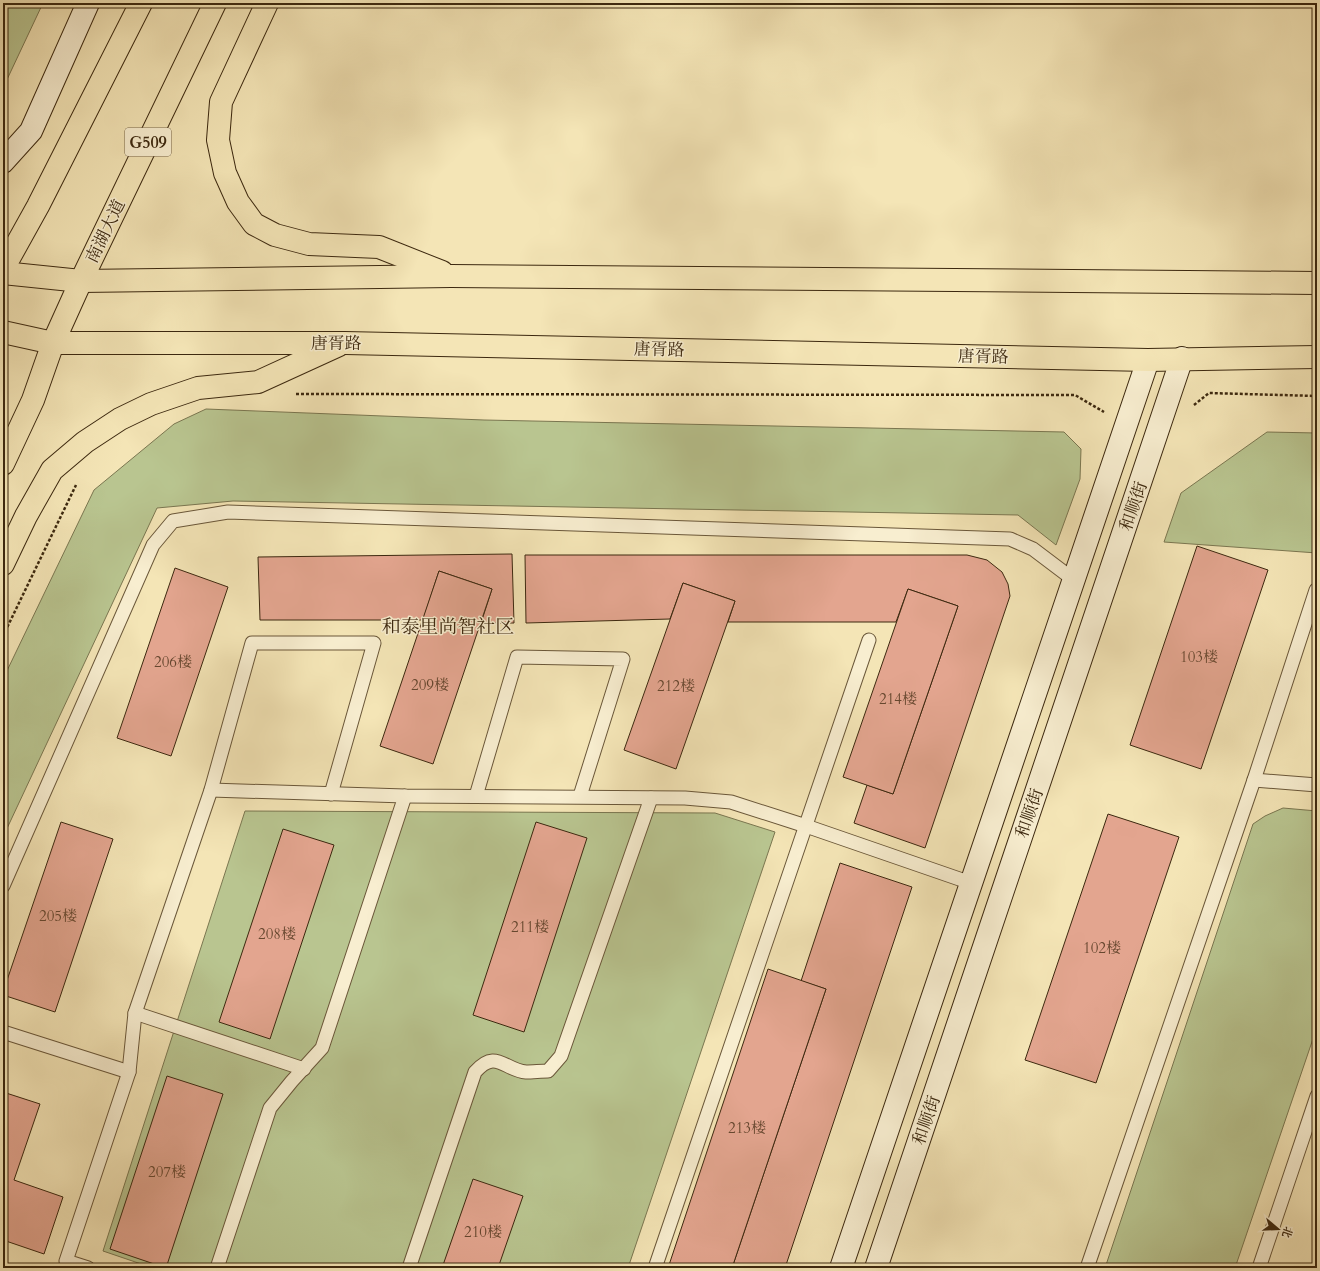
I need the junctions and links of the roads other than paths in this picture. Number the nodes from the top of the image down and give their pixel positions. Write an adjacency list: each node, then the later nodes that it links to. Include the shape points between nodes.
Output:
1 (88, 3): 5 (street, via 31,131)
2 (141, 3): 6 (main road, via 38,206)
3 (215, 3): 9 (main road, 南湖大道 / G509)
4 (267, 3): 8 (main road, via 221,102 218,140 225,173 238,202 254,224 275,235 309,244 379,246)
5 (3, 162)
6 (3, 269)
7 (3, 272): 9 (main road)
8 (451, 276): 9 (main road); 10 (main road)
9 (81, 281): 12 (main road, 南湖大道 / G509)
10 (1317, 282)
11 (3, 332): 12 (main road, 唐胥路)
12 (54, 343): 13 (main road, 唐胥路); 17 (main road, 南湖大道 / G509, via 33,400)
13 (345, 343): 16 (main road, 唐胥路); 18 (main road, via 258,382 198,388 151,404 120,419 85,442 52,470)
14 (1317, 357): 15 (main road, 唐胥路)
15 (1182, 358): 16 (main road, 唐胥路); 43 (street, 和顺街)
16 (1148, 360): 19 (street, 和顺街)
17 (3, 464)
18 (3, 564)
19 (1074, 580): 31 (street, 和顺街); 32 (lane, via 1033,549 1010,540 228,512 174,521 153,545)
20 (1316, 590): 22 (lane)
21 (869, 640): 30 (lane)
22 (1254, 780): 23 (lane); 44 (lane)
23 (1317, 785)
24 (211, 790): 25 (lane); 25 (lane, via 252,643 374,643); 33 (lane)
25 (331, 794): 26 (lane)
26 (404, 796): 27 (lane); 35 (lane, via 322,1048)
27 (476, 796): 28 (lane); 28 (lane, via 516,657 623,659)
28 (580, 796): 29 (lane)
29 (651, 798): 30 (lane, via 731,802); 40 (lane, via 561,1056 548,1071 525,1072 496,1060 483,1063 475,1072)
30 (806, 826): 31 (lane); 41 (lane)
31 (972, 883): 42 (street, 和顺街)
32 (3, 886)
33 (135, 1013): 35 (lane); 36 (lane)
34 (3, 1032): 36 (lane)
35 (304, 1069): 39 (lane, via 270,1108)
36 (129, 1072): 38 (lane, via 66,1261)
37 (1317, 1096): 45 (lane)
38 (88, 1268)
39 (217, 1268)
40 (409, 1268)
41 (655, 1268)
42 (841, 1268)
43 (876, 1268)
44 (1087, 1268)
45 (1259, 1268)

